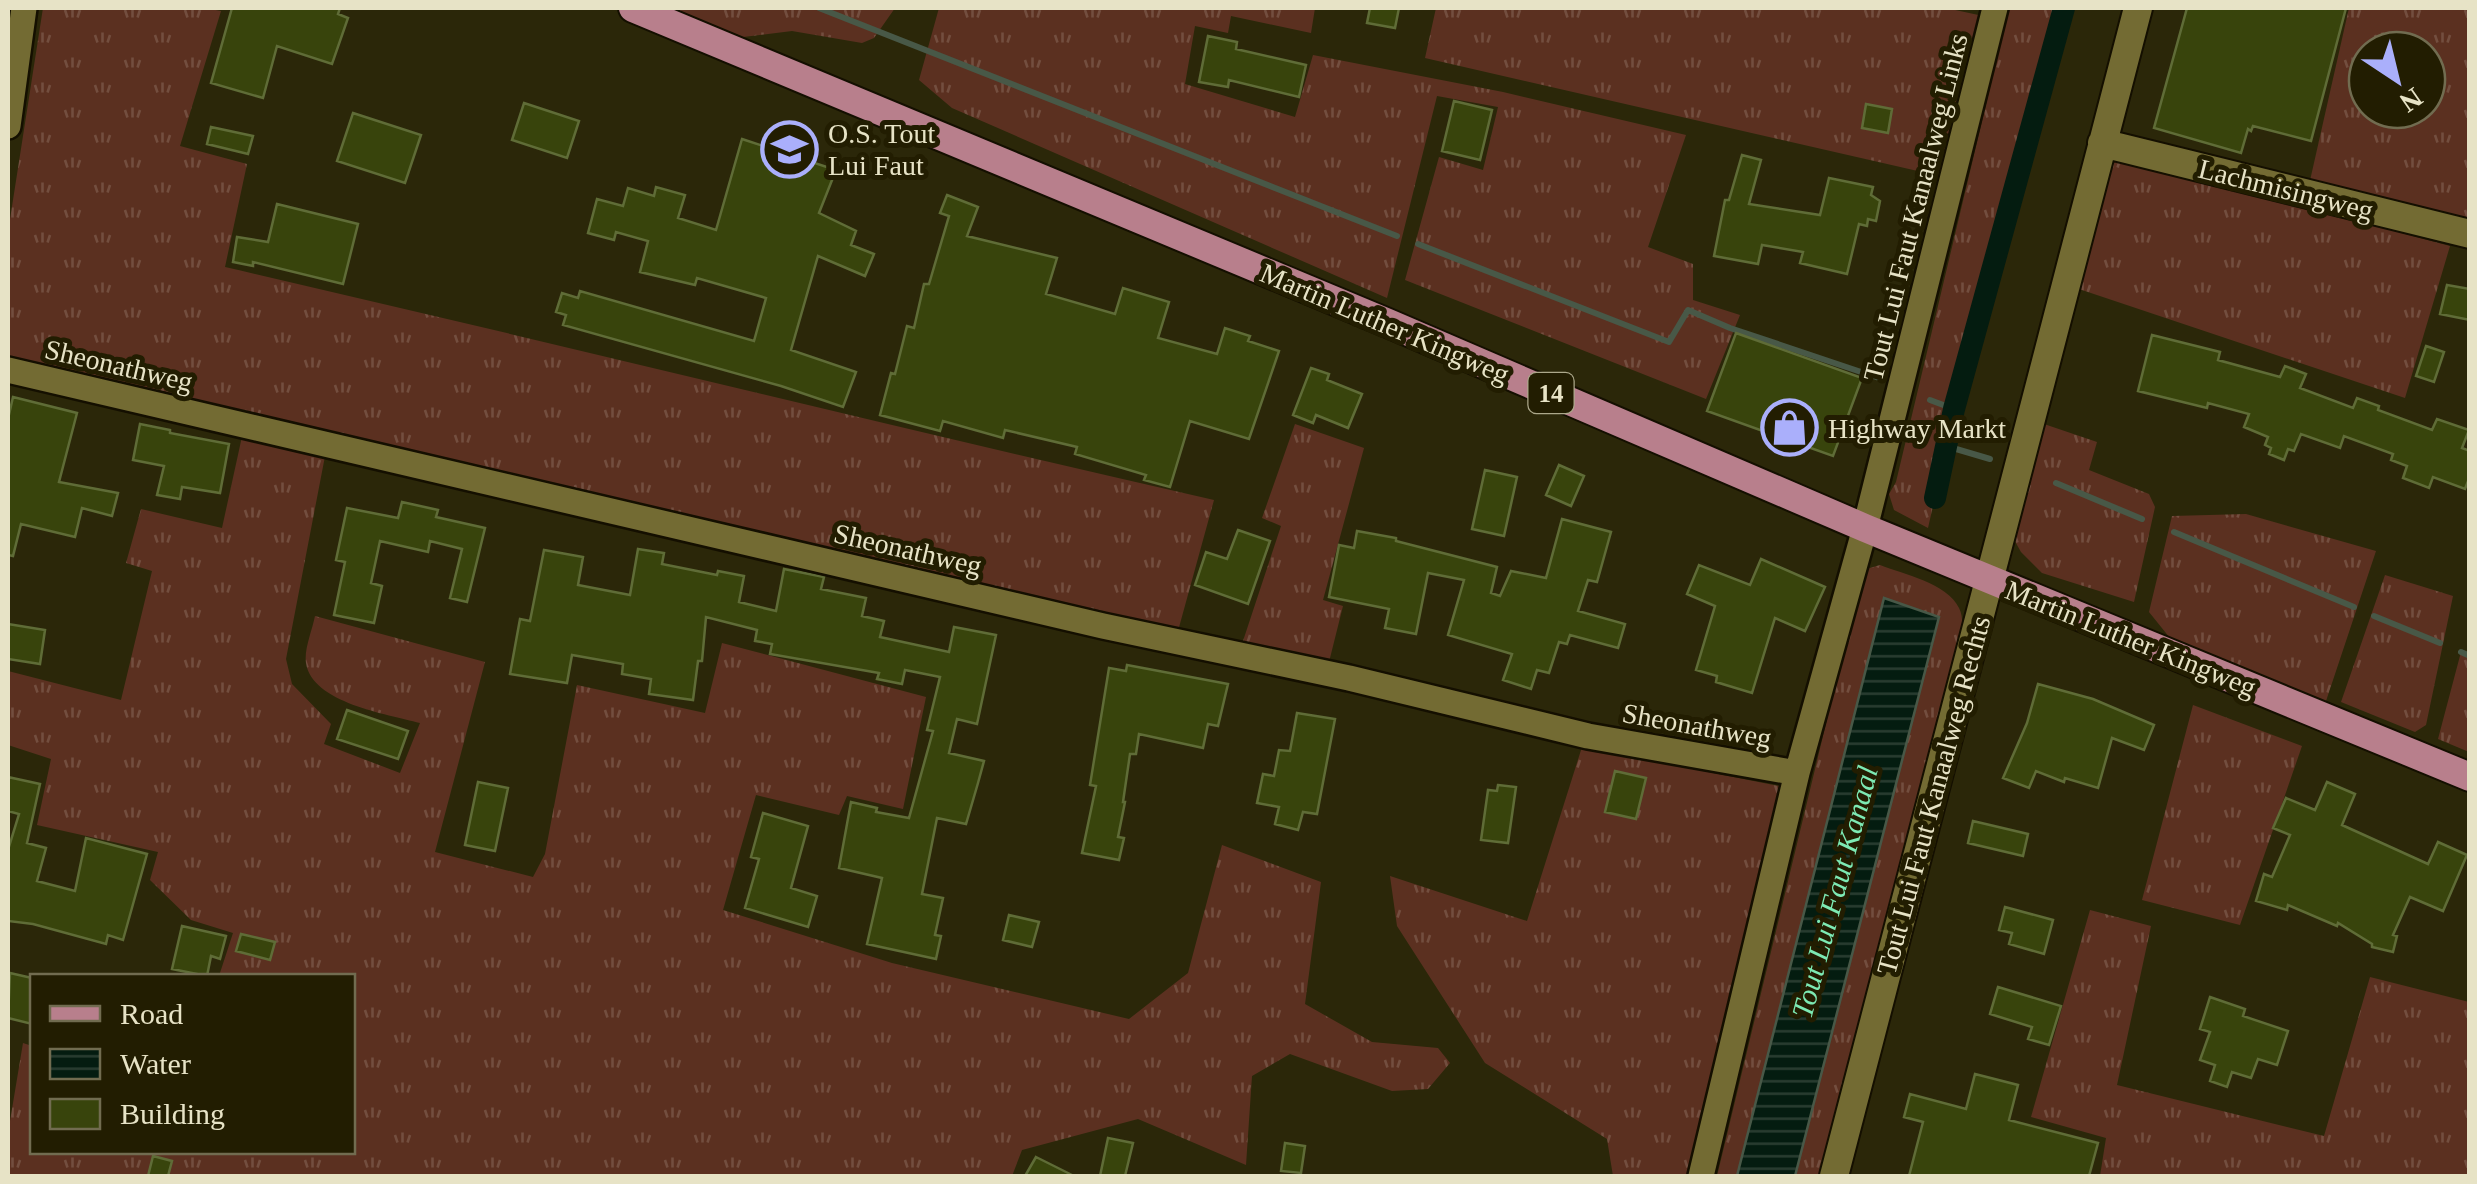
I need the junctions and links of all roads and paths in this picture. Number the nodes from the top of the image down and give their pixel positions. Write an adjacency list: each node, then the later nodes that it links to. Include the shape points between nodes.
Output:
1 (24, 8): 5 (street)
2 (633, 8): 9 (main road, Martin Luther Kingweg / 14)
3 (1995, 8): 9 (street, Tout Lui Faut Kanaalweg Links)
4 (2138, 8): 6 (street, Tout Lui Faut Kanaalweg Rechts)
5 (8, 126)
6 (2102, 143): 7 (street, Lachmisingweg); 10 (street, Tout Lui Faut Kanaalweg Rechts)
7 (2470, 234)
8 (8, 370): 11 (street, Sheonathweg, via 1588,736)
9 (1864, 528): 10 (main road, Martin Luther Kingweg / 14); 11 (street, Tout Lui Faut Kanaalweg Links)
10 (1990, 580): 12 (main road, Martin Luther Kingweg / 14); 14 (street, Tout Lui Faut Kanaalweg Rechts)
11 (1797, 773): 13 (street, Tout Lui Faut Kanaalweg Links)
12 (2470, 777)
13 (1701, 1176)
14 (1834, 1176)

